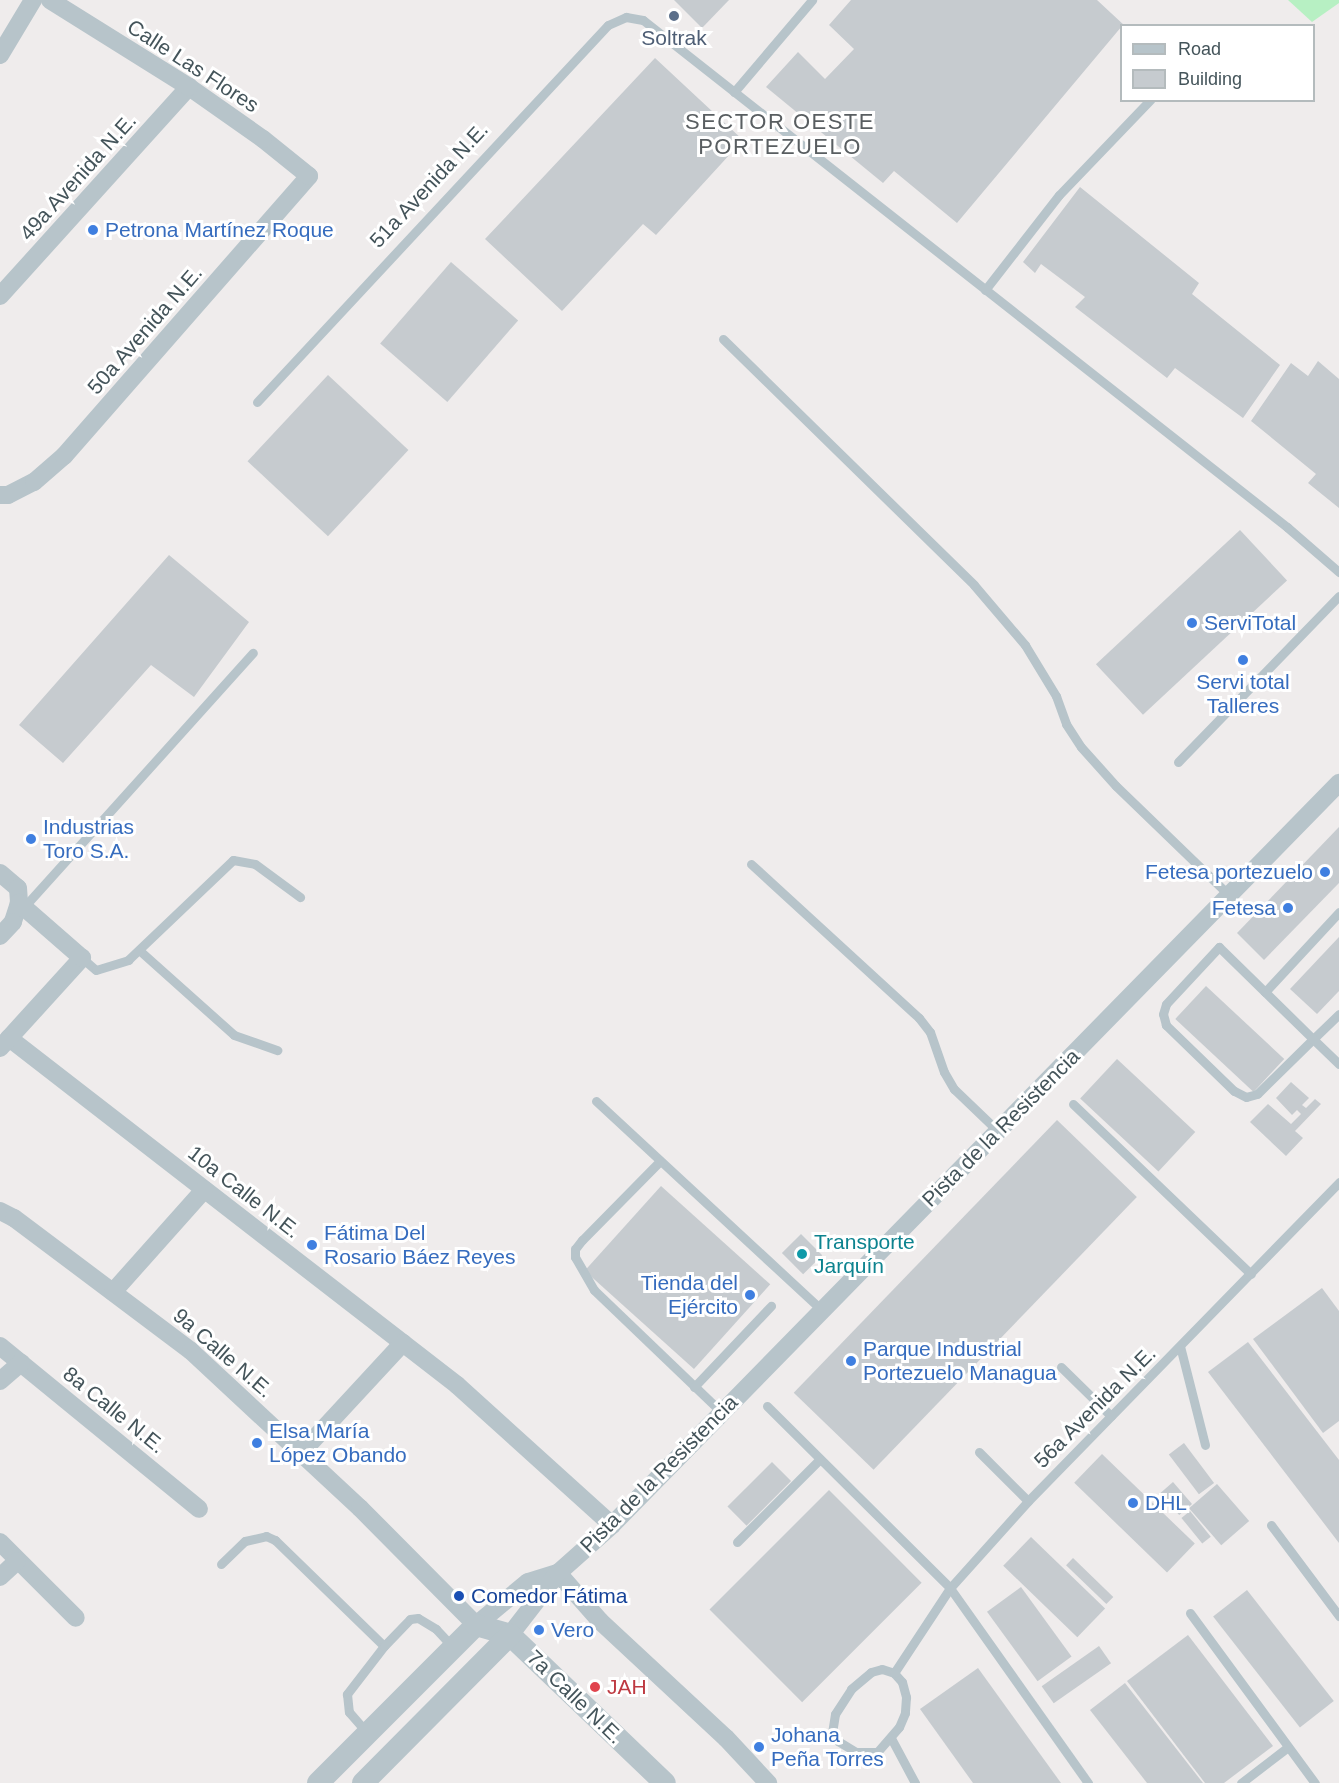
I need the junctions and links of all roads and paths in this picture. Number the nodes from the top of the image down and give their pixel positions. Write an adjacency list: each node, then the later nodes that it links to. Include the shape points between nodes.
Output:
1 (33, 0): 4 (street)
2 (50, 0): 5 (street, Calle Las Flores)
3 (812, 0): 6 (lane)
4 (0, 56)
5 (189, 87): 8 (street, Calle Las Flores); 10 (street, 49a Avenida N.E.)
6 (734, 92): 9 (lane); 12 (lane, 51a Avenida N.E., via 643,20 626,17 608,25)
7 (1148, 102): 9 (lane, via 1059,195)
8 (309, 176): 13 (street, 50a Avenida N.E., via 64,456 34,482)
9 (985, 290): 14 (lane)
10 (0, 296)
11 (723, 339): 21 (lane, via 974,585 1025,645 1081,747)
12 (257, 402)
13 (0, 495)
14 (1339, 572)
15 (1339, 596): 17 (lane)
16 (253, 653): 23 (lane)
17 (1178, 762)
18 (1339, 783): 21 (street, Pista de la Resistencia)
19 (751, 864): 36 (lane, via 919,1018 930,1032 954,1089)
20 (0, 873): 23 (street, via 18,888)
21 (1230, 896): 36 (street, Pista de la Resistencia)
22 (300, 897): 26 (lane, via 255,864 233,861)
23 (21, 905): 25 (street); 27 (street)
24 (1339, 912): 28 (lane)
25 (0, 936)
26 (139, 950): 27 (lane, via 128,960 96,970); 32 (lane, via 234,1035)
27 (82, 958): 31 (street)
28 (1265, 992): 30 (lane); 30 (lane, via 1219,947 1166,1004 1166,1025 1245,1097 1257,1094)
29 (1339, 1014): 30 (lane)
30 (1313, 1039): 33 (lane)
31 (4, 1043): 39 (street, 10a Calle N.E.)
32 (277, 1050)
33 (1339, 1064)
34 (596, 1101): 37 (lane)
35 (1073, 1104): 41 (lane)
36 (998, 1131): 44 (street, Pista de la Resistencia)
37 (660, 1161): 44 (lane); 51 (lane, via 582,1240 575,1249 575,1257 594,1290)
38 (1339, 1182): 41 (lane, 56a Avenida N.E.)
39 (204, 1190): 42 (street); 45 (street, 10a Calle N.E.)
40 (0, 1211): 42 (street, 9a Calle N.E.)
41 (1251, 1274): 47 (lane, 56a Avenida N.E.)
42 (114, 1292): 57 (street, 9a Calle N.E., via 191,1351)
43 (771, 1306): 51 (lane)
44 (822, 1310): 53 (street, Pista de la Resistencia)
45 (403, 1343): 57 (street); 61 (street, 10a Calle N.E., via 457,1385)
46 (0, 1346): 48 (street, 8a Calle N.E.)
47 (1180, 1346): 54 (lane, 56a Avenida N.E.); 55 (lane)
48 (21, 1363): 50 (street); 60 (street, 8a Calle N.E.)
49 (1061, 1367): 54 (lane)
50 (0, 1381)
51 (694, 1387): 53 (lane)
52 (767, 1406): 58 (lane)
53 (721, 1412): 61 (street, Pista de la Resistencia)
54 (1111, 1416): 59 (lane, 56a Avenida N.E.)
55 (1205, 1445)
56 (979, 1452): 59 (lane)
57 (302, 1453): 73 (street, 9a Calle N.E.)
58 (820, 1459): 64 (lane); 69 (lane)
59 (1028, 1501): 69 (lane, 56a Avenida N.E.)
60 (199, 1509)
61 (612, 1525): 67 (street, Pista de la Resistencia)
62 (1271, 1525): 71 (lane)
63 (0, 1542): 65 (street)
64 (737, 1542)
65 (16, 1561): 68 (street); 72 (street)
66 (220, 1564): 75 (lane, via 245,1541 266,1536 275,1540)
67 (558, 1573): 73 (street, Pista de la Resistencia, via 528,1582); 74 (street, Pista de la Resistencia); 84 (street, via 600,1621 726,1738)
68 (0, 1577)
69 (950, 1588): 77 (lane, 56a Avenida N.E.); 86 (lane)
70 (1190, 1613): 80 (lane)
71 (1339, 1616)
72 (76, 1618)
73 (476, 1625): 74 (street, 7a Calle N.E.); 76 (street, Pista de la Resistencia)
74 (510, 1635): 82 (street, Pista de la Resistencia); 83 (street, 7a Calle N.E.)
75 (384, 1646): 76 (lane, via 410,1619 418,1618 436,1629); 78 (lane, via 347,1694 349,1712)
76 (454, 1648): 78 (street, Pista de la Resistencia)
77 (894, 1673): 79 (lane, via 902,1682 906,1697 905,1713); 79 (lane, via 882,1669 861,1679 845,1697 831,1725 838,1741 856,1752 877,1752)
78 (368, 1734): 81 (street, Pista de la Resistencia)
79 (891, 1738): 85 (lane)
80 (1288, 1747): 87 (lane); 88 (lane)
81 (318, 1783)
82 (363, 1783)
83 (665, 1783)
84 (768, 1783)
85 (915, 1783)
86 (1088, 1783)
87 (1241, 1783)
88 (1315, 1783)

